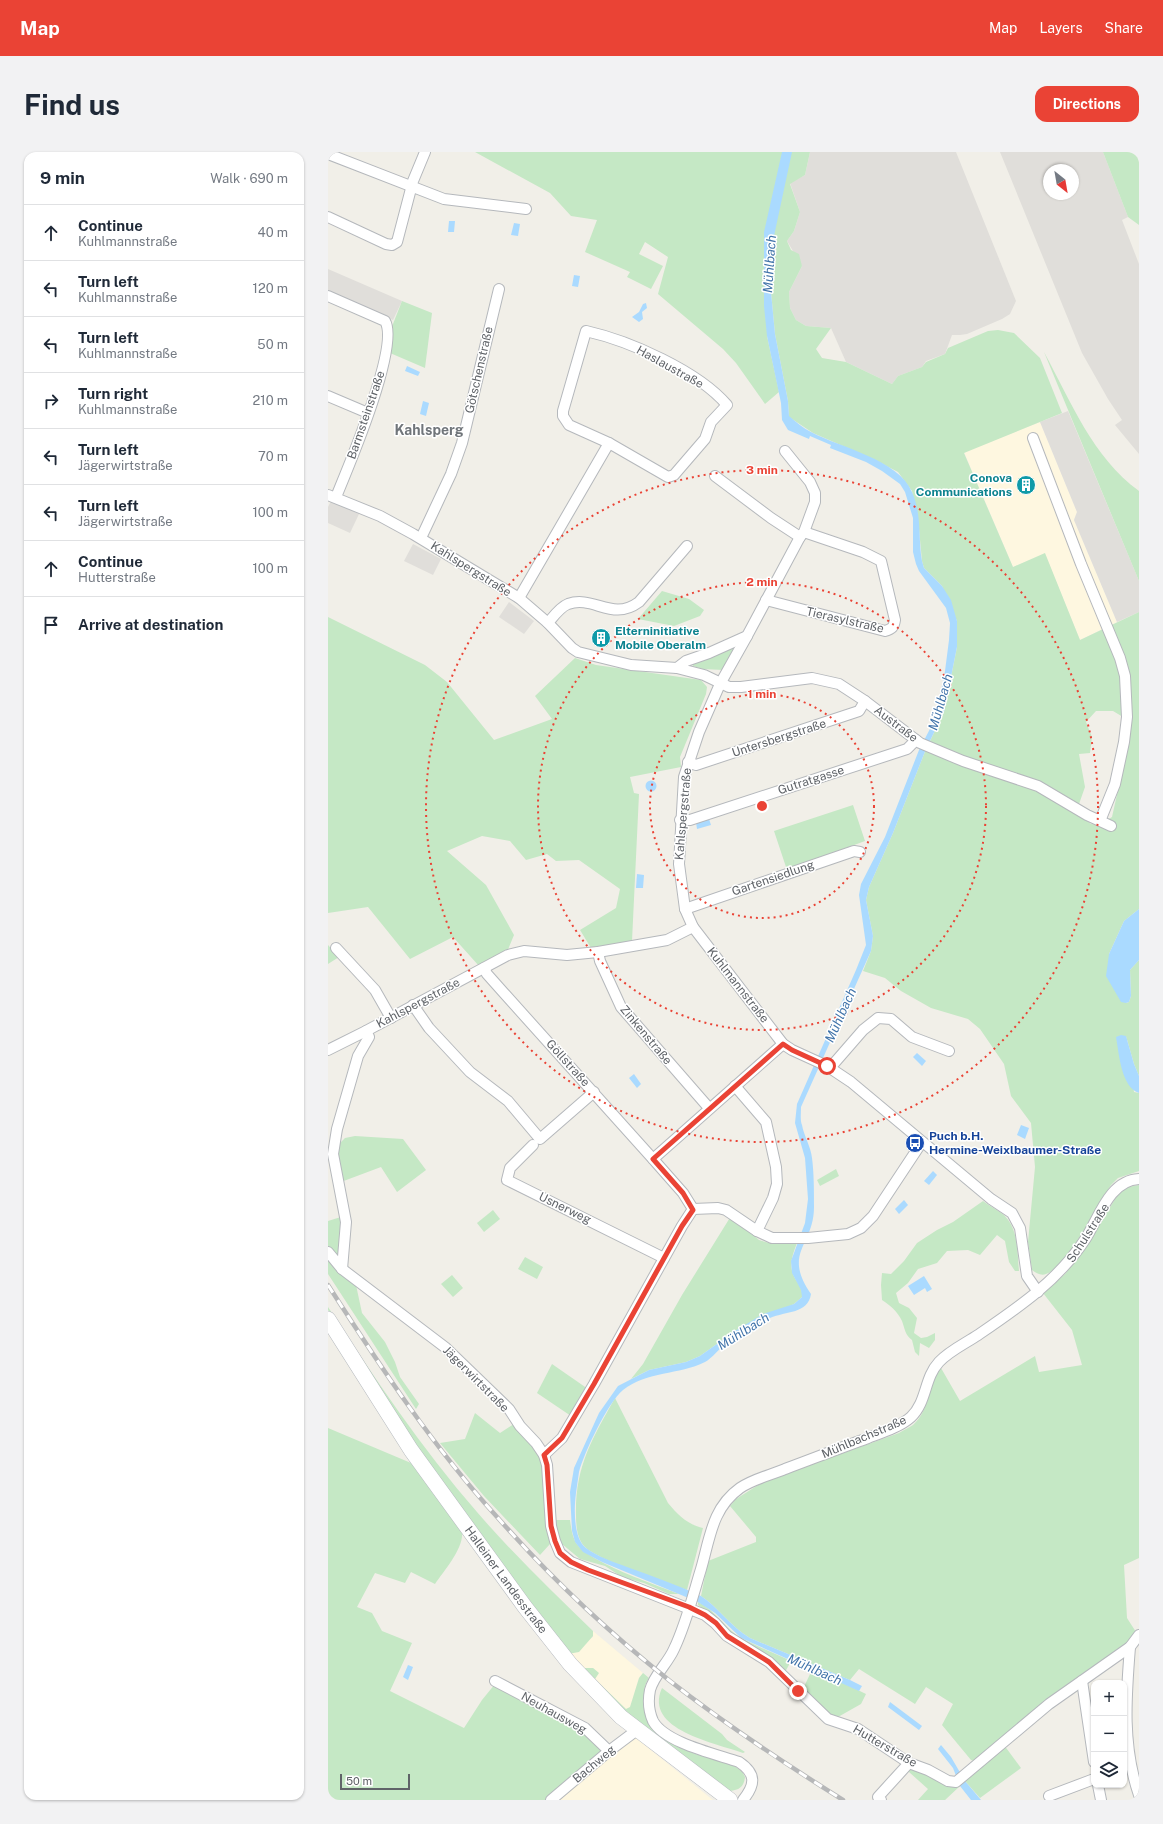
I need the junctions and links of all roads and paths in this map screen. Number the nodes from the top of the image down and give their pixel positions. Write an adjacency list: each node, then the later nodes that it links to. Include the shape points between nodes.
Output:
1 (425, 152): 3 (street)
2 (328, 154): 3 (street)
3 (413, 186): 4 (street, via 444,198); 5 (street, via 399,238 392,245)
4 (526, 209)
5 (328, 217)
6 (498, 289): 16 (street, Götschenstraße, via 462,442 442,495)
7 (328, 296): 9 (street, Barmsteinstraße, via 381,318 387,324 388,335 382,377)
8 (328, 396): 9 (street)
9 (368, 413): 14 (street, Barmsteinstraße, via 354,453)
10 (1033, 438): 28 (street, via 1125,676 1127,710 1124,742 1115,784)
11 (608, 443): 11 (street, Haslaustraße, via 668,477 674,475 705,439 710,422 727,405 695,378 659,358 586,331 563,416 569,425); 18 (street)
12 (785, 450): 15 (street, via 810,482 815,493 815,502)
13 (715, 476): 15 (street, via 771,518)
14 (332, 496): 16 (street, Kahlspergstraße, via 380,516)
15 (802, 534): 19 (street); 19 (street, Tierasylstraße, via 863,552 881,561 895,620 894,626 891,630 885,631)
16 (421, 538): 18 (street, Kahlspergstraße)
17 (688, 546): 20 (street, via 631,609 616,611 580,602 567,604)
18 (518, 598): 20 (street, Kahlspergstraße)
19 (766, 600): 21 (street)
20 (548, 623): 22 (street, Kahlspergstraße, via 578,652 631,665)
21 (747, 636): 22 (street); 23 (street)
22 (677, 668): 23 (street, Kahlspergstraße, via 704,675)
23 (720, 684): 24 (street, Austraße, via 741,687 812,678 839,684); 26 (street, Kahlspergstraße)
24 (865, 701): 25 (street, Austraße); 26 (street, Untersbergstraße, via 859,711 696,765)
25 (918, 741): 27 (street, Gutratgasse, via 907,749 690,820); 28 (street, Austraße, via 963,761 1038,786)
26 (688, 762): 27 (street, Kahlspergstraße)
27 (680, 820): 31 (street, Kahlspergstraße, via 678,864)
28 (1100, 821): 29 (street, Austraße)
29 (1111, 826)
30 (860, 852): 31 (street, Gartensiedlung, via 854,851)
31 (685, 909): 32 (street, Kahlspergstraße)
32 (693, 927): 34 (street, Kahlspergstraße, via 667,940); 39 (street, Kuhlmannstraße)
33 (336, 948): 37 (street, via 375,990)
34 (598, 952): 35 (street, Kahlspergstraße, via 567,955 524,950 508,955); 45 (street, Zinkenstraße, via 624,1011)
35 (484, 968): 36 (street, Kahlspergstraße); 44 (street, Göllstraße, via 499,988)
36 (413, 1005): 37 (street, Kahlspergstraße); 44 (street, via 429,1028 470,1072 508,1101 540,1139)
37 (391, 1018): 38 (street, Kahlspergstraße)
38 (366, 1031): 40 (street, Kahlspergstraße); 54 (street, via 369,1037 358,1056 337,1129 333,1154 346,1222)
39 (783, 1044): 42 (street, Kuhlmannstraße); 43 (street)
40 (328, 1050)
41 (949, 1051): 42 (street, via 912,1037 891,1019 878,1018)
42 (828, 1067): 46 (street, via 851,1082)
43 (735, 1086): 45 (street); 51 (street, via 766,1122 776,1167 777,1184 773,1198)
44 (594, 1092): 48 (street, Göllstraße)
45 (709, 1108): 48 (street)
46 (922, 1142): 51 (street, via 873,1216 861,1228 848,1234 808,1238 772,1238); 55 (street, via 1012,1213 1020,1228 1027,1276)
47 (534, 1145): 53 (street, Usnerweg, via 510,1168 507,1180)
48 (653, 1159): 50 (street, via 683,1193)
49 (1139, 1179): 55 (street, Schulstraße, via 1131,1179 1117,1187 1070,1262)
50 (693, 1210): 51 (street, via 726,1210); 53 (street)
51 (756, 1231)
52 (328, 1252): 54 (street, Jägerwirtstraße)
53 (664, 1258): 57 (street, via 562,1438)
54 (342, 1268): 57 (street, Jägerwirtstraße, via 446,1348 509,1409)
55 (1038, 1292): 58 (street, Mühlbachstraße, via 939,1361 930,1374 920,1405 910,1418 874,1435 742,1487 724,1504 713,1521)
56 (328, 1319): 63 (main road, Halleiner Landesstraße, via 411,1450 549,1639 589,1685)
57 (544, 1455): 58 (street, Jägerwirtstraße, via 547,1465 551,1526 560,1553 588,1570)
58 (690, 1604): 66 (street, Hutterstraße, via 716,1623 727,1636 769,1662 828,1719 858,1729); 74 (street, Mühlbachstraße, via 674,1650 650,1690 649,1709 661,1730 671,1737 739,1762 746,1767 752,1777 752,1785)
59 (1139, 1635): 60 (street, Hutterstraße)
60 (1130, 1647): 62 (street, Hutterstraße); 68 (street, via 1126,1710 1127,1746)
61 (496, 1680): 64 (street, Neuhausweg, via 585,1728)
62 (1082, 1681): 65 (street); 66 (street, Hutterstraße, via 1006,1738 961,1779 948,1781)
63 (637, 1730): 64 (street, Bachweg); 73 (main road, Halleiner Landesstraße)
64 (609, 1751): 72 (street, Bachweg)
65 (1093, 1752)
66 (909, 1763): 75 (street, via 878,1797)
67 (1091, 1780): 71 (street)
68 (1137, 1784): 70 (street)
69 (1099, 1788): 76 (street)
70 (1139, 1795)
71 (1049, 1796)
72 (551, 1800)
73 (730, 1800)
74 (743, 1800)
75 (881, 1800)
76 (1101, 1800)

